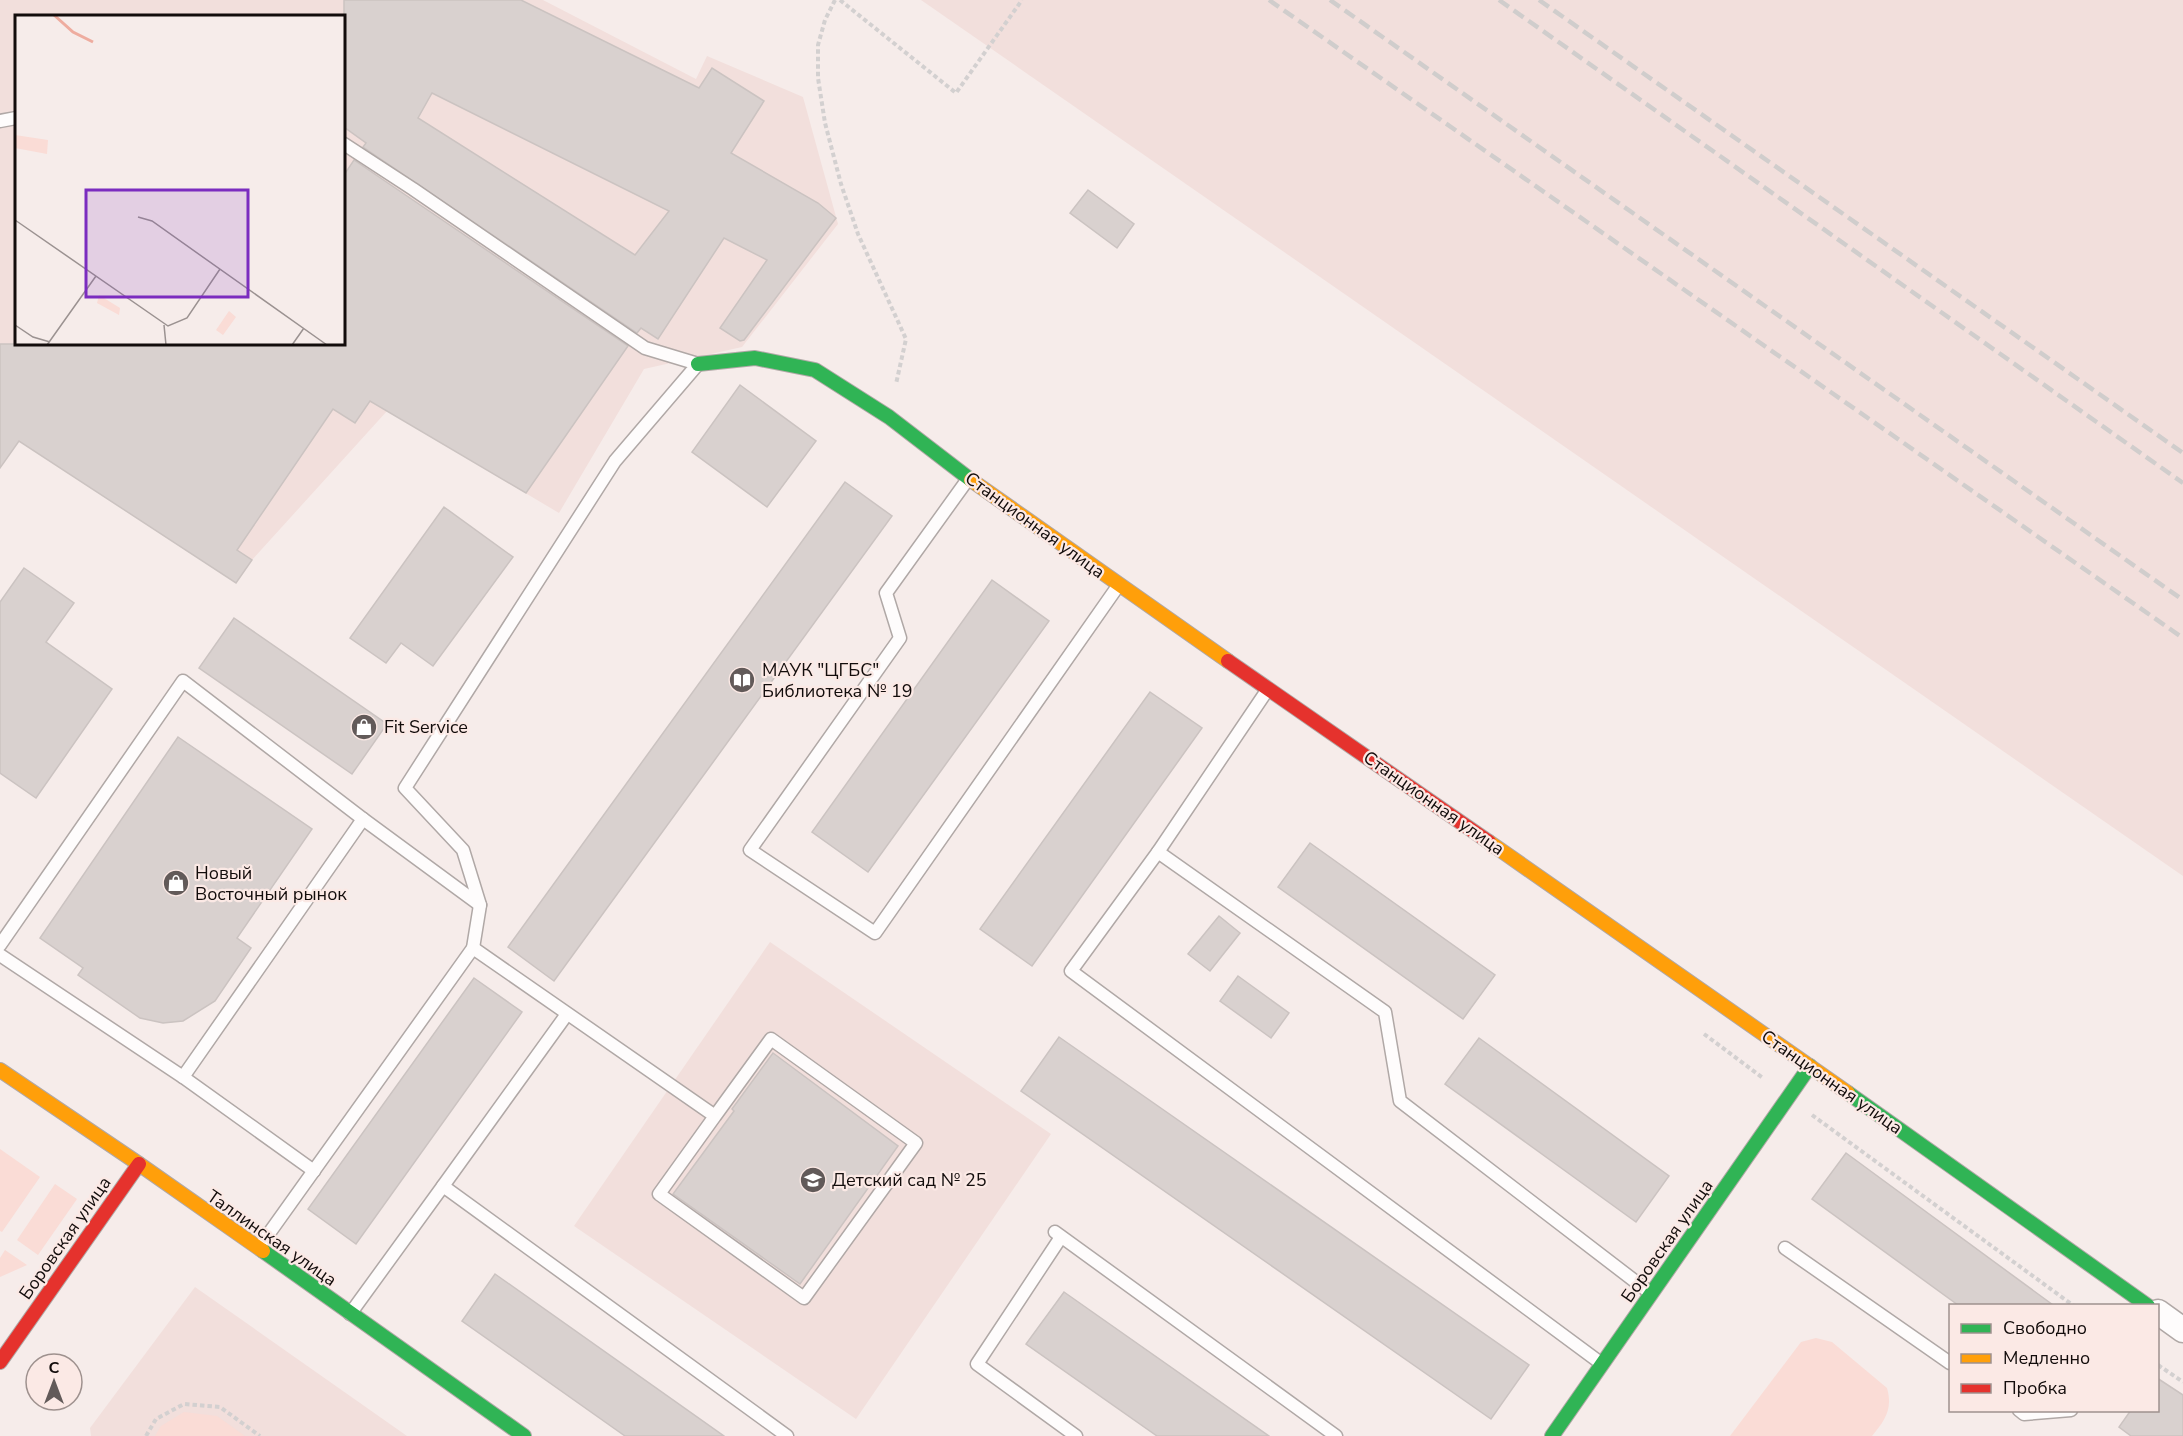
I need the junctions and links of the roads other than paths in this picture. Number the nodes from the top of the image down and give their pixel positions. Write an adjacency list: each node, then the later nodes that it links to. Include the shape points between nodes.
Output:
1 (15, 117): 2 (lane)
2 (0, 121)
3 (345, 145): 4 (lane, via 645,348)
4 (698, 364): 5 (street, Станционная улица, via 755,358 815,370 889,417); 10 (lane, via 615,462 405,788 463,850)
5 (969, 478): 6 (street, Станционная улица); 6 (lane, via 886,593 900,638 750,850 875,933)
6 (1119, 585): 7 (street, Станционная улица)
7 (1269, 688): 9 (lane); 15 (street, Станционная улица)
8 (363, 819): 10 (lane); 11 (lane, via 183,681); 17 (lane)
9 (1158, 852): 24 (lane, via 1385,1012 1400,1101); 31 (lane, via 1071,971)
10 (480, 905): 12 (lane)
11 (0, 945)
12 (473, 948): 14 (lane); 20 (lane)
13 (0, 955): 17 (lane)
14 (567, 1014): 18 (lane); 21 (lane)
15 (1810, 1066): 24 (street, Боровская улица); 25 (street, Станционная улица)
16 (0, 1070): 19 (street, Таллинская улица)
17 (183, 1077): 20 (lane)
18 (715, 1116): 18 (lane, via 659,1194 804,1298 916,1143 771,1039)
19 (139, 1164): 23 (street, Таллинская улица); 29 (street, Боровская улица)
20 (314, 1171): 23 (lane)
21 (443, 1186): 27 (lane); 35 (lane)
22 (1785, 1248): 30 (lane)
23 (258, 1250): 27 (street, Таллинская улица)
24 (1652, 1294): 31 (street, Боровская улица)
25 (2146, 1304)
26 (2159, 1313): 28 (street, Станционная улица)
27 (350, 1315): 34 (street, Таллинская улица)
28 (2183, 1330)
29 (0, 1362)
30 (1949, 1362)
31 (1603, 1365): 38 (street, Боровская улица)
32 (2022, 1412): 33 (lane)
33 (2048, 1412)
34 (524, 1436)
35 (787, 1436)
36 (1076, 1436): 37 (lane, via 977,1364 1058,1234)
37 (1336, 1436)
38 (1552, 1436)

